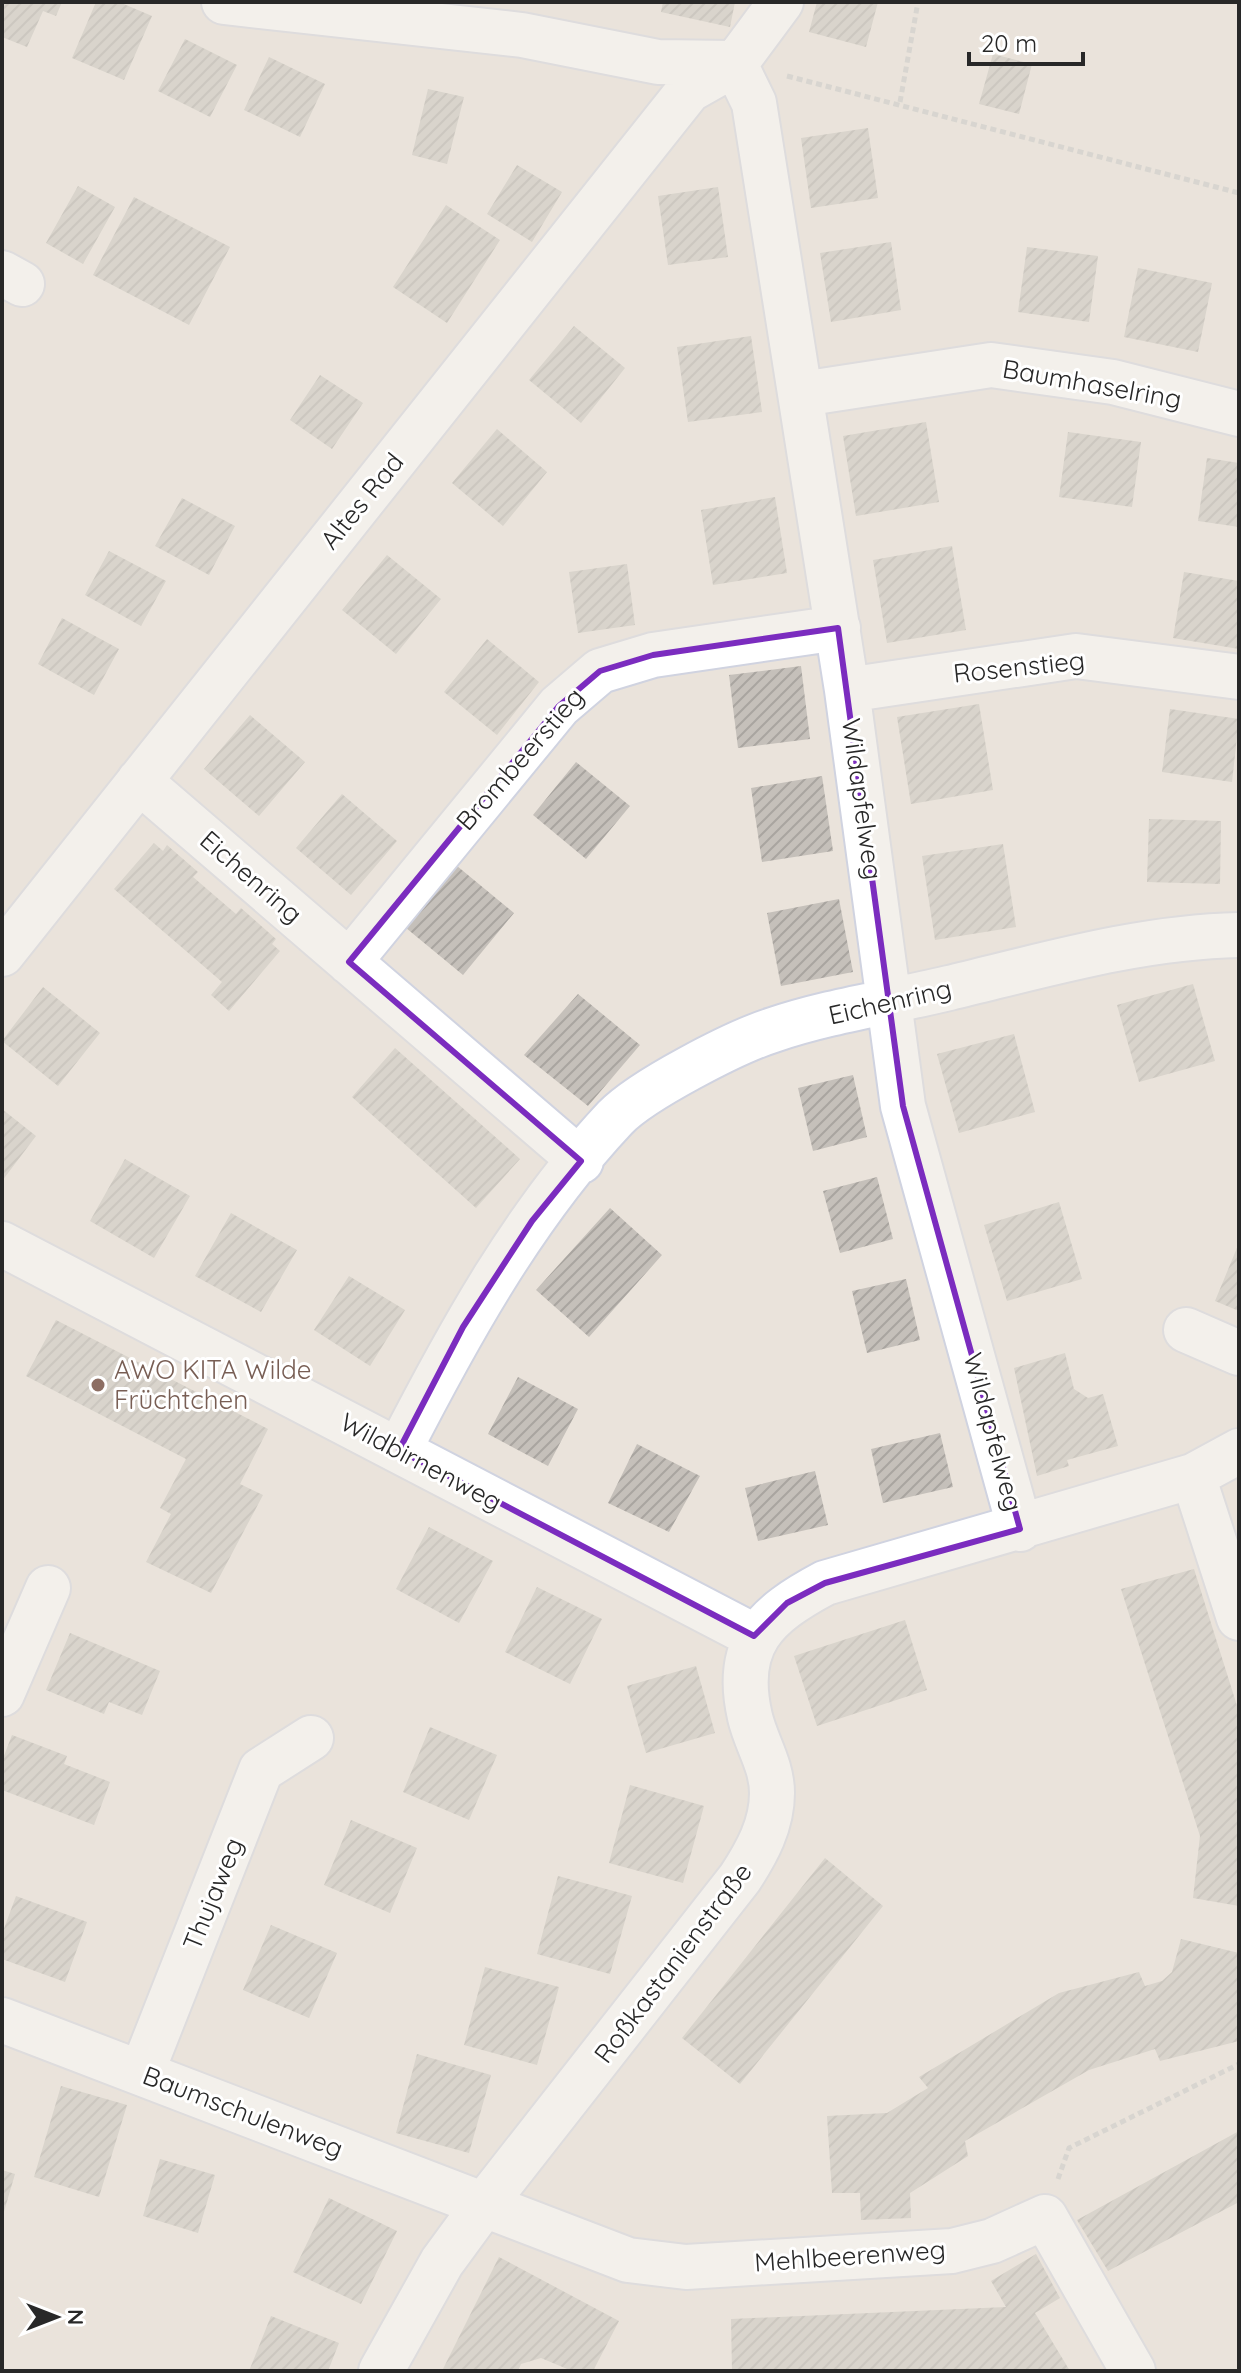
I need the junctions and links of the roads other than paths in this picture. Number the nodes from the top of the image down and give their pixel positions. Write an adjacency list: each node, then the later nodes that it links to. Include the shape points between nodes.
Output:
1 (224, 2): 3 (street, via 522,35 658,62)
2 (781, 2): 3 (street)
3 (735, 64): 4 (street, Wildapfelweg, via 754,103); 9 (street, Altes Rad, via 689,90)
4 (802, 394): 5 (street, Baumhaselring, via 991,365 1113,382); 6 (street, Wildapfelweg)
5 (1239, 414)
6 (838, 628): 8 (street, Wildapfelweg); 12 (street, Brombeerstieg, via 653,655 600,671 559,706)
7 (1239, 677): 8 (street, Rosenstieg, via 1076,656)
8 (847, 690): 13 (street, Wildapfelweg)
9 (139, 781): 11 (street, Altes Rad); 12 (street, Eichenring)
10 (1239, 935): 13 (street, Eichenring, via 1115,948)
11 (2, 954)
12 (349, 962): 14 (street, Eichenring)
13 (889, 1002): 14 (street, Eichenring, via 772,1030 693,1066 617,1116); 21 (street, Wildapfelweg, via 903,1106)
14 (581, 1161): 18 (street, Eichenring, via 532,1221 463,1327)
15 (2, 1244): 18 (street, Wildbirnenweg)
16 (1186, 1330): 17 (street)
17 (1239, 1353)
18 (399, 1450): 24 (street, Wildbirnenweg)
19 (1239, 1451): 20 (street)
20 (1193, 1476): 21 (street); 23 (street)
21 (1020, 1529): 24 (street, via 825,1583 787,1603)
22 (48, 1588): 25 (street)
23 (1239, 1618)
24 (754, 1636): 29 (street, Roßkastanienstraße, via 745,1679 750,1718 773,1794 763,1841 740,1878)
25 (2, 1694)
26 (311, 1738): 28 (street, Thujaweg, via 261,1770)
27 (2, 2020): 28 (street, Baumschulenweg)
28 (142, 2072): 29 (street, Baumschulenweg)
29 (483, 2206): 30 (street, Roßkastanienstraße, via 442,2262); 31 (street, Mehlbeerenweg, via 628,2260 686,2267 952,2251 992,2241 1045,2217)
30 (381, 2371)
31 (1133, 2371)

